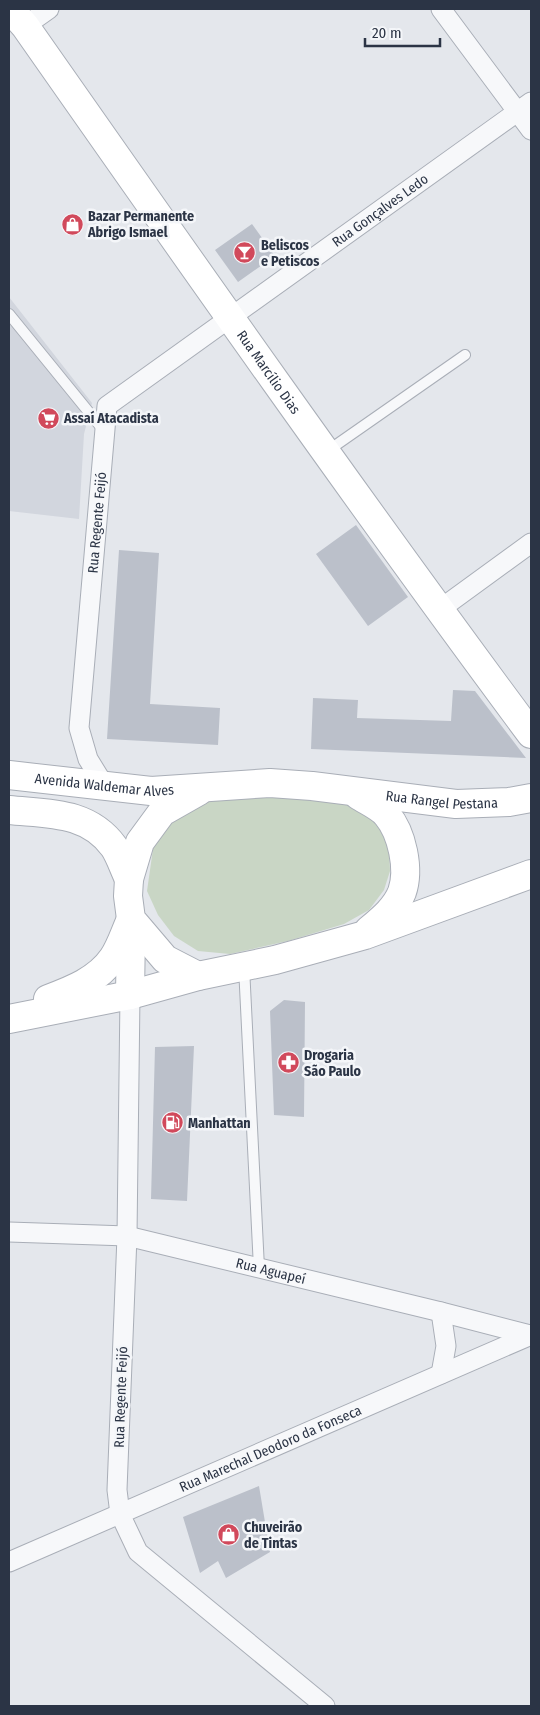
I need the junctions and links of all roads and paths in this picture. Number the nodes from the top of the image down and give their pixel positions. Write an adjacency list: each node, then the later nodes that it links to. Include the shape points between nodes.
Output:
1 (49, 9): 3 (street)
2 (441, 9): 4 (street)
3 (18, 17): 7 (main road, Rua Marcílio Dias)
4 (524, 106): 5 (street); 7 (street, Rua Gonçalves Ledo)
5 (531, 130)
6 (9, 314): 9 (lane)
7 (230, 318): 9 (street, Rua Regente Feijó, via 108,406); 10 (main road, Rua Marcílio Dias)
8 (465, 355): 10 (lane)
9 (105, 433): 16 (street, Rua Regente Feijó, via 79,728 88,758)
10 (326, 452): 12 (main road, Rua Marcílio Dias)
11 (531, 543): 12 (street)
12 (439, 610): 13 (main road, Rua Marcílio Dias)
13 (531, 734)
14 (9, 775): 16 (main road, Avenida Waldemar Alves)
15 (531, 784): 19 (main road)
16 (104, 785): 17 (main road, Avenida Waldemar Alves, via 151,791)
17 (202, 789): 18 (main road, Avenida Waldemar Alves, via 270,783); 22 (main road, via 162,812 140,842)
18 (353, 792): 19 (main road, Rua Rangel Pestana, via 456,804); 24 (main road, via 386,813 396,829 403,851 402,893 387,914)
19 (520, 800)
20 (9, 810): 22 (main road, via 70,817 95,828 114,848)
21 (531, 874): 24 (main road)
22 (129, 879): 23 (main road)
23 (131, 919): 26 (main road, via 165,959); 27 (main road); 28 (main road, via 114,957 103,970 81,986)
24 (364, 935): 25 (main road)
25 (244, 966): 26 (main road); 32 (lane)
26 (198, 976): 27 (main road)
27 (130, 995): 29 (main road); 31 (street, Rua Regente Feijó)
28 (9, 1015)
29 (9, 1019)
30 (9, 1232): 31 (street, Rua Aguapeí)
31 (126, 1236): 32 (street, Rua Aguapeí); 36 (street, Rua Regente Feijó, via 117,1490)
32 (259, 1268): 33 (street, Rua Aguapeí)
33 (441, 1312): 34 (street, Rua Aguapeí); 35 (street, via 446,1346)
34 (531, 1335): 35 (street, Rua Marechal Deodoro da Fonseca)
35 (441, 1374): 36 (street, Rua Marechal Deodoro da Fonseca)
36 (120, 1514): 37 (street, Rua Marechal Deodoro da Fonseca); 38 (street, Rua Regente Feijó, via 138,1552)
37 (9, 1562)
38 (304, 1700): 39 (street, Rua Regente Feijó)
39 (325, 1706)

